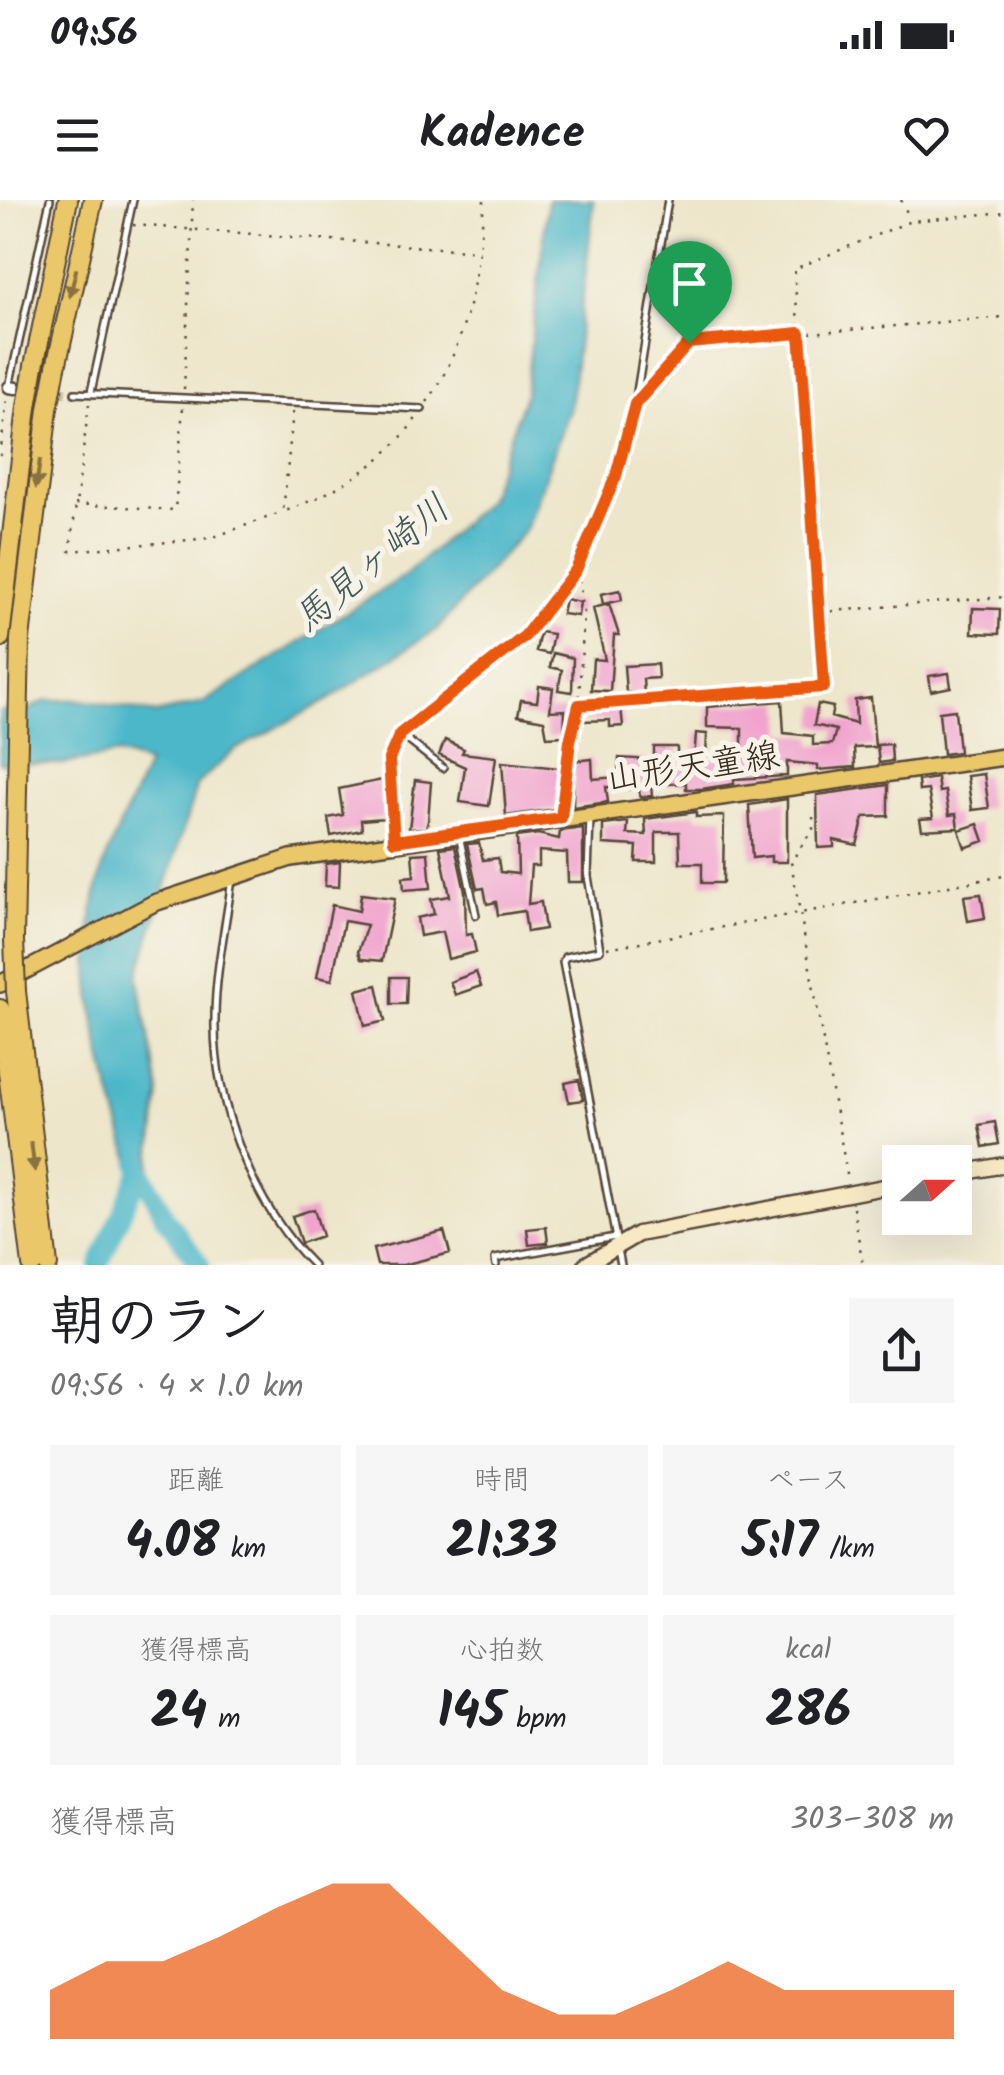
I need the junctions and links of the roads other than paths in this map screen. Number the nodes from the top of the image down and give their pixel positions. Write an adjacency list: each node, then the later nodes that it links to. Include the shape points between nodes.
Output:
1 (50, 200): 6 (lane)
2 (68, 200): 10 (highway, bridge, via 26,407)
3 (93, 200): 21 (highway, one-way to 21, bridge, via 48,408 30,539 15,740)
4 (133, 200): 7 (lane)
5 (668, 200): 12 (lane, via 635,404 616,476 576,570 525,636)
6 (12, 388)
7 (91, 392): 8 (lane); 9 (lane)
8 (75, 393)
9 (422, 410)
10 (0, 638)
11 (579, 705): 16 (lane)
12 (400, 734): 14 (lane); 18 (lane, via 389,759)
13 (1004, 757): 15 (main road, 山形天童線)
14 (442, 768)
15 (590, 814): 16 (main road, 山形天童線); 26 (lane, via 588,876 600,950 563,962)
16 (561, 818): 17 (main road, 山形天童線)
17 (459, 833): 18 (main road, 山形天童線); 20 (lane)
18 (394, 841): 19 (main road, 山形天童線)
19 (233, 874): 21 (main road, 山形天童線, via 79,939); 28 (lane, via 214,1020 223,1082 238,1140 268,1210)
20 (476, 916)
21 (8, 988): 27 (highway, one-way to 27)
22 (0, 1009): 27 (highway)
23 (1004, 1165): 24 (street)
24 (972, 1171)
25 (882, 1188): 26 (street)
26 (616, 1240): 29 (lane, via 495,1259); 30 (street); 31 (lane)
27 (42, 1263)
28 (313, 1265)
29 (496, 1265)
30 (585, 1265)
31 (621, 1265)

